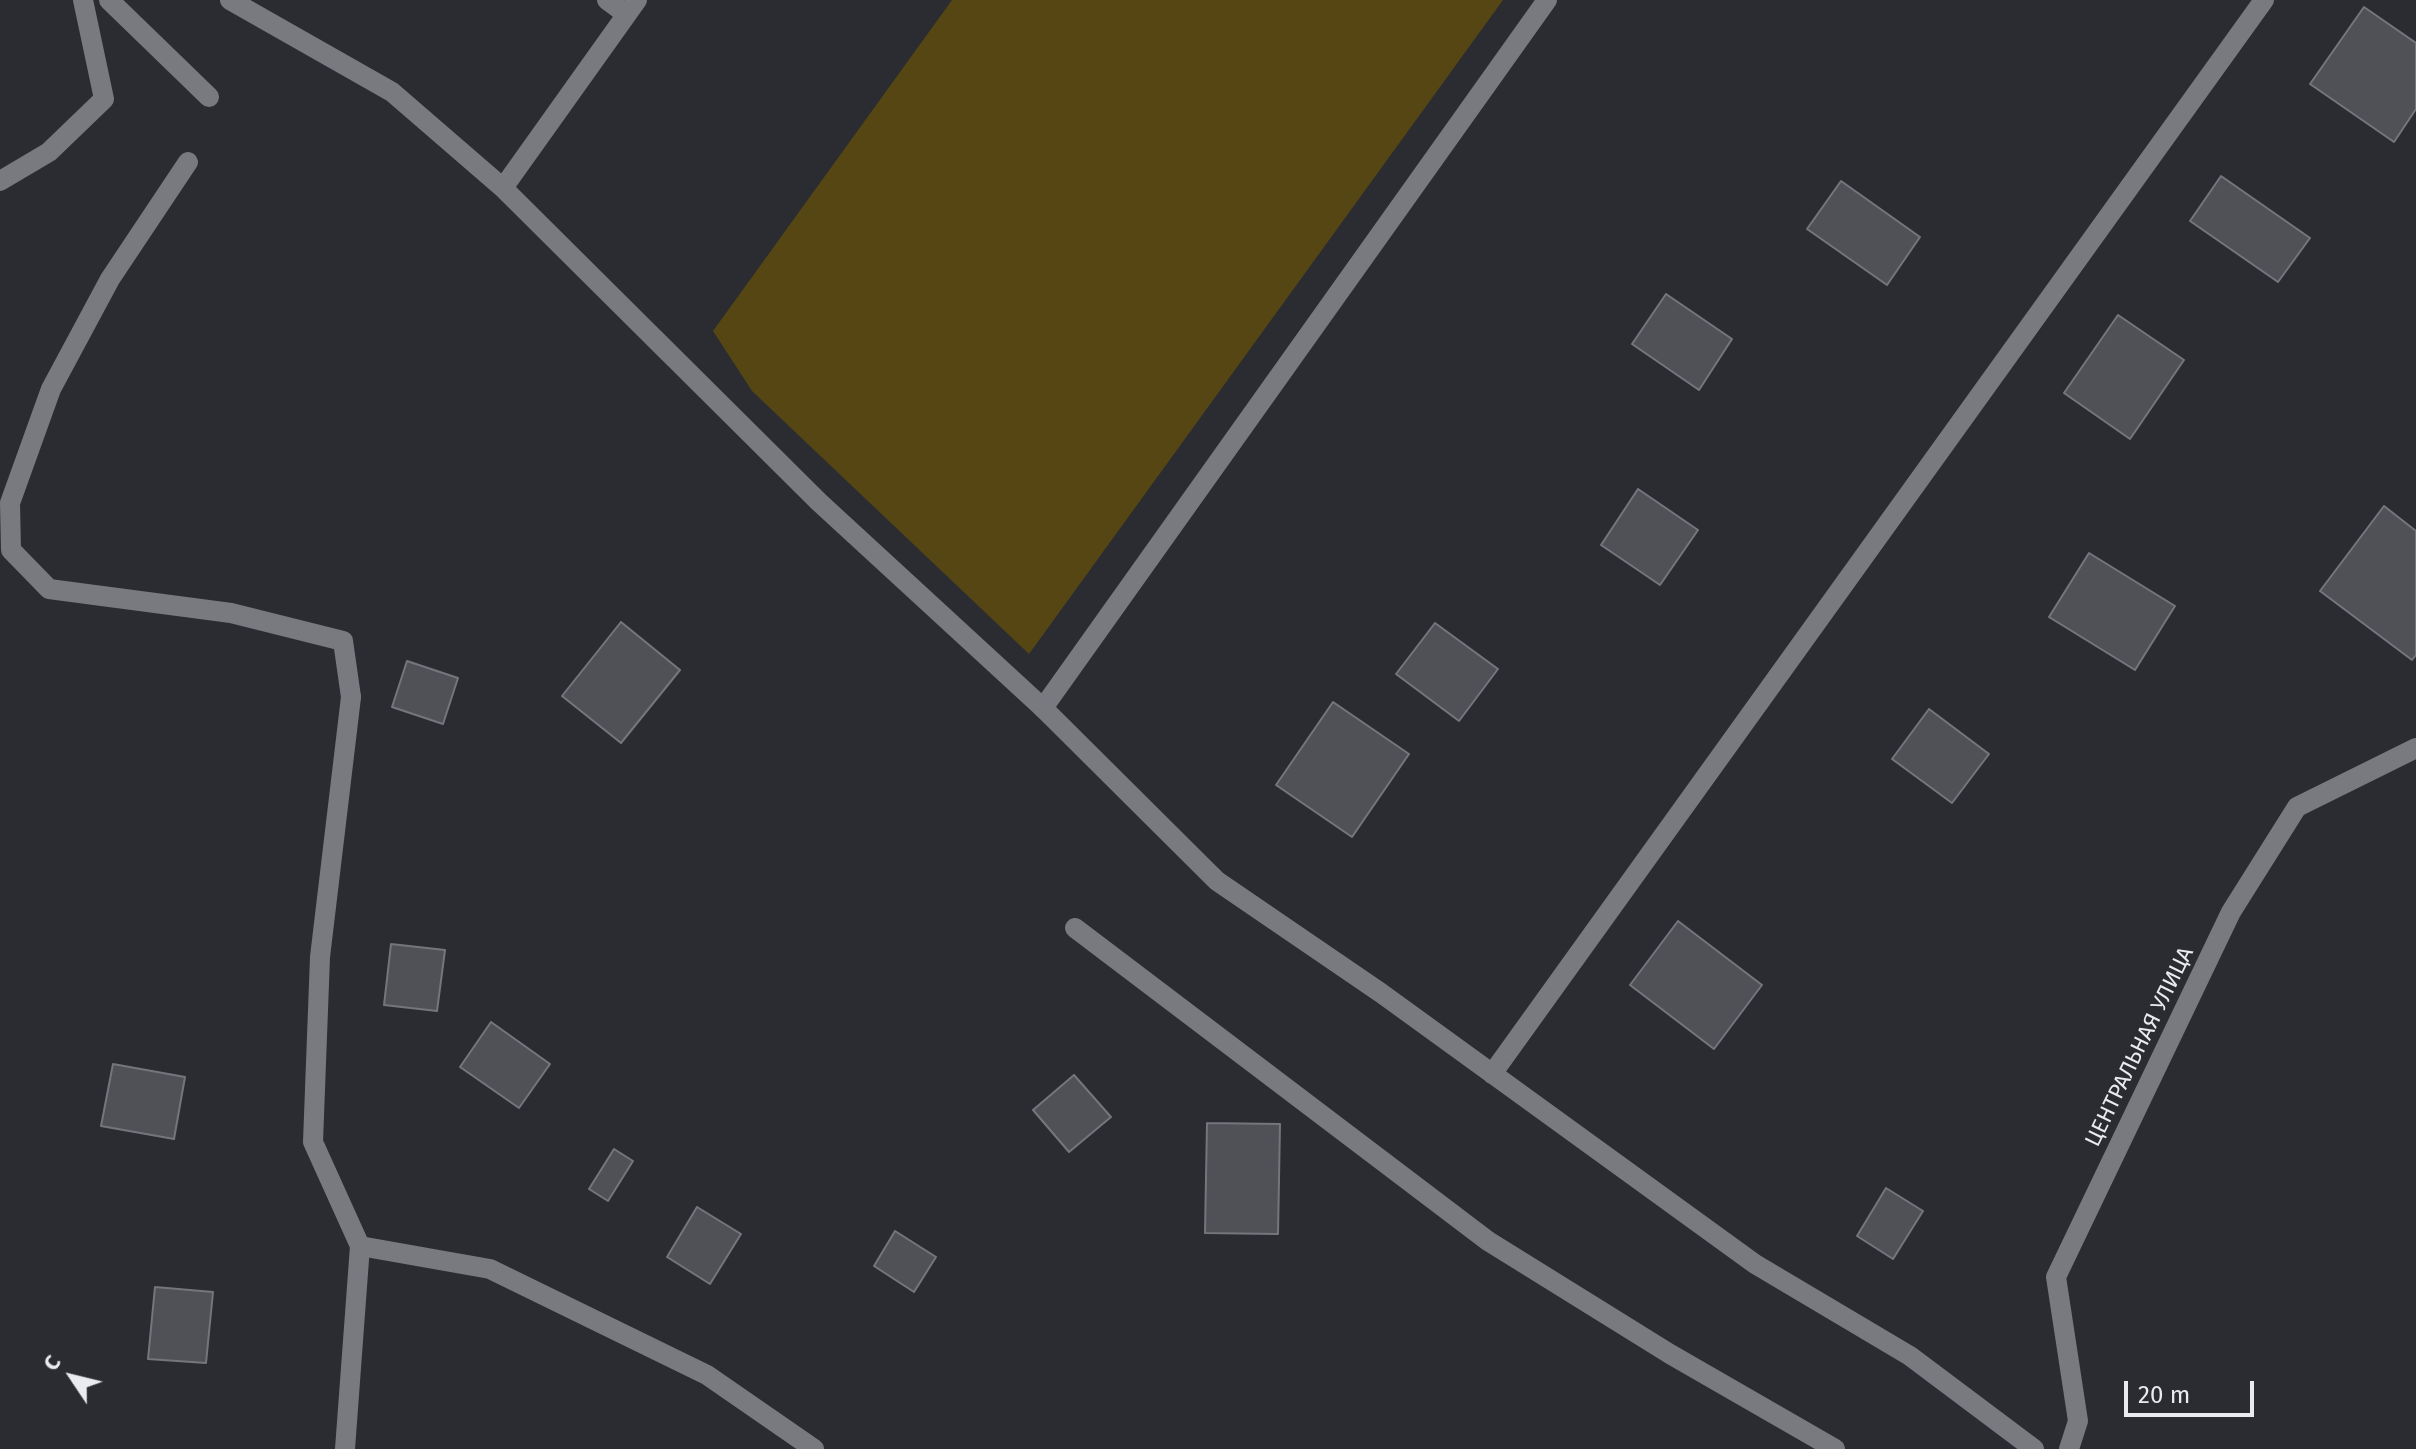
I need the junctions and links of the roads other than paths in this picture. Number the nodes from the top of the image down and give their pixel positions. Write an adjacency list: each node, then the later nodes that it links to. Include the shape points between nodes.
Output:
1 (83, 0): 10 (street, via 104,99 49,152)
2 (109, 0): 8 (street)
3 (230, 0): 11 (street, via 392,92)
4 (607, 0): 7 (street)
5 (1547, 0): 12 (street)
6 (2264, 0): 15 (street)
7 (632, 7): 11 (street)
8 (209, 97)
9 (188, 162): 16 (street, via 110,279 51,389 10,503 11,550 49,589 231,613 343,641 351,697 320,957 313,1142)
10 (0, 181)
11 (503, 188): 12 (street, via 819,502)
12 (1043, 708): 15 (street, via 1217,881)
13 (2416, 748): 21 (street, ЦЕНТРАЛЬНАЯ УЛИЦА, via 2297,807 2231,912 2056,1277 2078,1421)
14 (1075, 928): 19 (street, via 1488,1241)
15 (1492, 1074): 20 (street, via 1755,1264 1910,1356)
16 (360, 1246): 17 (street); 18 (street, via 490,1269 707,1375)
17 (345, 1449)
18 (814, 1449)
19 (1835, 1449)
20 (2034, 1449)
21 (2069, 1449)

